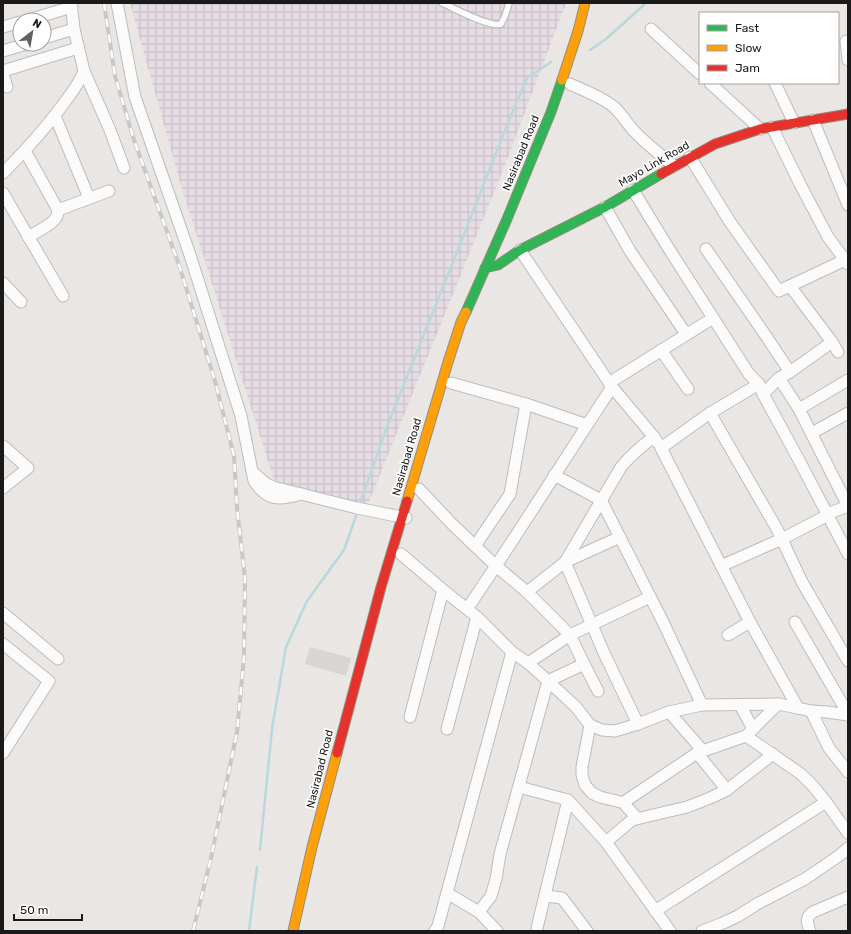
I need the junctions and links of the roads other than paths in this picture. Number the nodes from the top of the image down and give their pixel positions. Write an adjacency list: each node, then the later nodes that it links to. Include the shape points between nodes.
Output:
1 (117, 3): 79 (street, via 135,98 190,256 241,416 254,481 265,494 280,499 302,494)
2 (442, 3): 3 (lane, via 497,26 501,24)
3 (509, 3)
4 (585, 3): 45 (main road, Nasirabad Road, via 554,105)
5 (593, 3): 17 (main road, Nasirabad Road)
6 (71, 5): 7 (street); 8 (street)
7 (51, 12)
8 (74, 29): 10 (street); 12 (street)
9 (651, 29): 16 (street)
10 (52, 36)
11 (846, 41): 13 (street)
12 (78, 48): 14 (street); 15 (street)
13 (848, 60)
14 (84, 71): 22 (street, via 80,82); 31 (street)
15 (3, 72): 20 (street)
16 (699, 73)
17 (570, 84): 27 (main road, Nasirabad Road); 30 (street, via 605,100 614,107 634,131)
18 (711, 84): 26 (street)
19 (775, 84): 24 (street)
20 (7, 87)
21 (848, 114): 23 (main road, Mayo Link Road)
22 (55, 116): 28 (street); 36 (street)
23 (813, 120): 24 (main road, Mayo Link Road); 37 (street)
24 (794, 123): 25 (main road, Mayo Link Road)
25 (772, 127): 26 (main road, Mayo Link Road); 44 (street, via 828,237)
26 (760, 129): 29 (main road, Mayo Link Road, via 715,144)
27 (551, 136)
28 (25, 151): 32 (street); 39 (street)
29 (690, 157): 30 (main road, Mayo Link Road); 48 (street, via 730,222 779,291)
30 (674, 166): 33 (main road, Mayo Link Road)
31 (124, 168)
32 (3, 173)
33 (633, 190): 38 (main road, Mayo Link Road); 51 (street)
34 (109, 191): 36 (street)
35 (3, 193): 40 (street)
36 (89, 198): 39 (street)
37 (848, 205)
38 (605, 207): 42 (main road, Mayo Link Road); 52 (street, via 630,250)
39 (58, 210): 40 (street, via 56,218)
40 (28, 237): 49 (street)
41 (706, 249): 56 (street)
42 (520, 250): 46 (main road, Mayo Link Road); 60 (street)
43 (503, 252): 46 (main road)
44 (845, 257): 48 (street)
45 (485, 268): 46 (main road, Mayo Link Road); 79 (main road, Nasirabad Road, via 461,322 450,356)
46 (496, 268)
47 (3, 282): 50 (street)
48 (790, 286): 53 (street)
49 (63, 296)
50 (21, 302)
51 (713, 318): 52 (street); 62 (street)
52 (686, 334): 54 (street)
53 (832, 342): 55 (street); 56 (street)
54 (662, 350): 60 (street); 61 (street)
55 (838, 352)
56 (790, 372): 57 (street)
57 (778, 378): 62 (street); 64 (street)
58 (452, 379): 63 (street); 75 (main road, Nasirabad Road)
59 (848, 380): 64 (street)
60 (610, 385): 67 (street); 69 (street)
61 (688, 389)
62 (761, 389): 65 (street); 78 (street)
63 (526, 404): 67 (street); 82 (street, via 510,494)
64 (799, 408): 68 (street)
65 (710, 413): 71 (street); 81 (street)
66 (848, 413): 68 (street)
67 (587, 425): 72 (street)
68 (812, 434): 73 (street)
69 (654, 437): 71 (street); 76 (street, via 630,456)
70 (3, 446): 74 (street, via 28,468)
71 (661, 448): 87 (street)
72 (554, 475): 76 (street); 86 (street)
73 (843, 484): 77 (street)
74 (3, 488)
75 (419, 489): 79 (main road, Nasirabad Road); 82 (street)
76 (601, 500): 80 (street); 85 (street)
77 (847, 502): 78 (street)
78 (828, 514): 81 (street); 83 (street)
79 (406, 518): 84 (main road, Nasirabad Road); 138 (main road, Nasirabad Road, via 380,587 312,847)
80 (620, 537): 85 (street); 90 (street)
81 (782, 539): 87 (street); 102 (street, via 802,582)
82 (475, 546): 86 (street)
83 (848, 554)
84 (400, 558): 88 (street)
85 (565, 562): 89 (street); 96 (street)
86 (496, 566): 89 (street); 91 (street)
87 (721, 566): 94 (street)
88 (443, 590): 91 (street); 114 (street)
89 (527, 592): 97 (street)
90 (650, 596): 96 (street); 108 (street)
91 (467, 609): 93 (street)
92 (3, 613): 101 (street)
93 (477, 617): 100 (street); 117 (street)
94 (750, 622): 98 (street); 110 (street)
95 (795, 622): 113 (street)
96 (592, 624): 97 (street); 115 (street)
97 (570, 635): 103 (street); 104 (street)
98 (728, 635)
99 (3, 644): 120 (street, via 49,681)
100 (512, 652): 103 (street); 132 (street)
101 (58, 659)
102 (848, 661)
103 (528, 663): 105 (street)
104 (584, 664): 105 (street); 106 (street)
105 (548, 681): 116 (street, via 576,707); 123 (street)
106 (598, 691)
107 (778, 704): 109 (street); 110 (street); 118 (street)
108 (702, 705): 109 (street); 112 (street)
109 (740, 705): 118 (street)
110 (798, 708): 111 (street)
111 (811, 711): 113 (street); 122 (street, via 829,748)
112 (670, 712): 115 (street); 119 (street)
113 (848, 714)
114 (410, 717)
115 (638, 724): 116 (street, via 615,731 602,730)
116 (590, 725): 127 (street, via 582,766 585,785 600,798)
117 (447, 729)
118 (749, 732): 119 (street); 121 (street)
119 (700, 752): 124 (street); 127 (street)
120 (3, 753)
121 (773, 754): 124 (street); 126 (street, via 801,774)
122 (848, 772)
123 (519, 786): 125 (street); 136 (street, via 491,896)
124 (726, 790): 128 (street, via 687,807)
125 (568, 800): 130 (street); 133 (street)
126 (826, 802): 129 (street); 135 (street)
127 (625, 803): 128 (street)
128 (637, 818): 130 (street)
129 (848, 833)
130 (606, 842): 135 (street)
131 (848, 848): 143 (street, via 805,879 738,916)
132 (446, 893): 136 (street); 139 (street)
133 (545, 896): 137 (street); 141 (street, via 562,898)
134 (848, 897): 144 (street, via 810,914 807,924)
135 (655, 910): 142 (street)
136 (479, 912): 140 (street)
137 (537, 928)
138 (293, 931)
139 (435, 931)
140 (497, 931)
141 (587, 931)
142 (670, 931)
143 (702, 931)
144 (810, 931)

